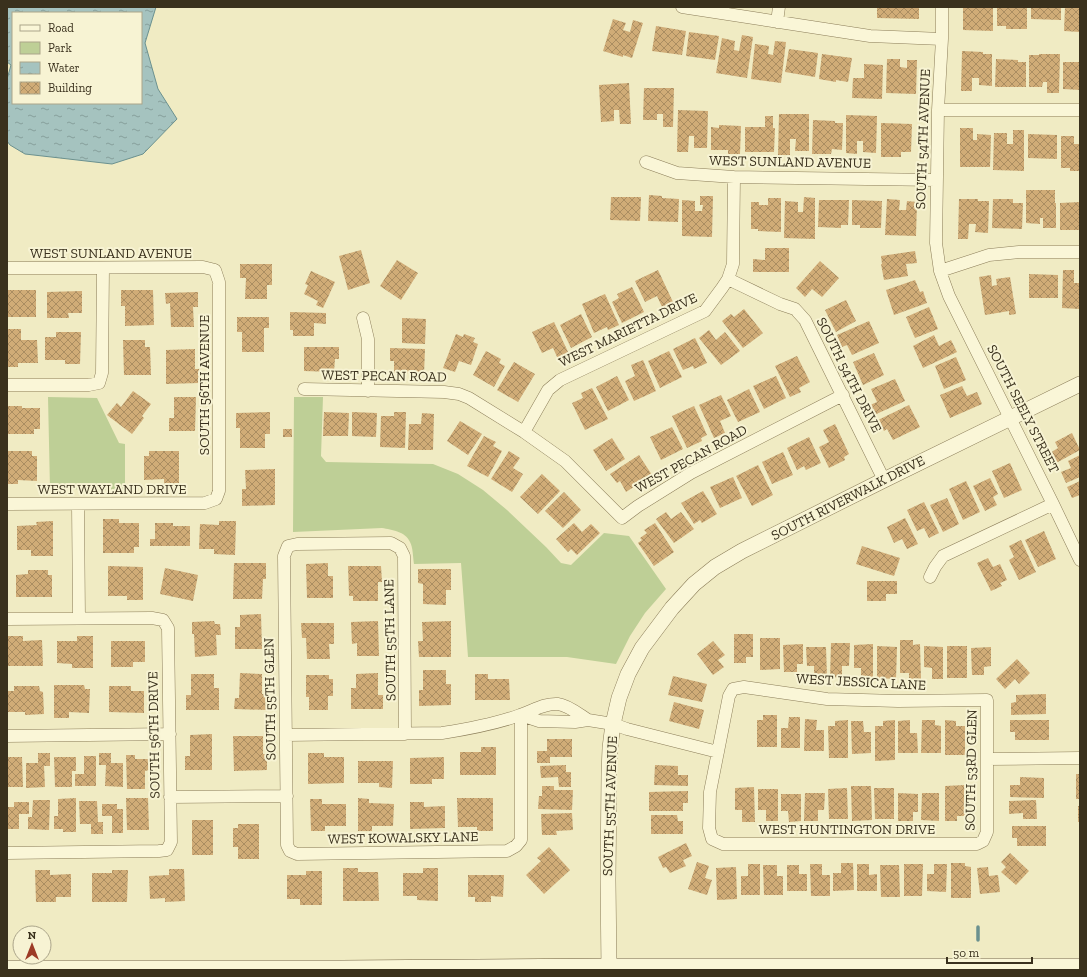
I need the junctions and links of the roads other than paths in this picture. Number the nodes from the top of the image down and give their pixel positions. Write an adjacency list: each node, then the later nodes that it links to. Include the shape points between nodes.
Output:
1 (682, 7): 4 (street)
2 (779, 7): 4 (street)
3 (942, 7): 5 (street, SOUTH 54TH AVENUE)
4 (776, 22): 5 (street, via 870,36)
5 (942, 39): 6 (street, SOUTH 54TH AVENUE)
6 (938, 110): 7 (street); 10 (street, SOUTH 54TH AVENUE)
7 (1080, 110)
8 (646, 162): 9 (street, WEST SUNLAND AVENUE, via 677,173)
9 (734, 177): 10 (street, WEST SUNLAND AVENUE); 16 (street, WEST MARIETTA DRIVE, via 733,264)
10 (936, 180): 15 (street, SOUTH 54TH AVENUE, via 936,242)
11 (1080, 252): 15 (street, via 1019,252 989,255)
12 (7, 268): 13 (street, WEST SUNLAND AVENUE)
13 (103, 268): 14 (street, WEST SUNLAND AVENUE, via 203,267); 19 (street, via 102,373 99,383)
14 (215, 270): 26 (street, SOUTH 56TH AVENUE, via 219,282 219,491)
15 (940, 271): 23 (street, SOUTH SEELY STREET, via 949,296)
16 (728, 279): 22 (street, SOUTH 54TH DRIVE, via 795,309 805,320); 24 (street, WEST MARIETTA DRIVE, via 705,312 560,380 548,390)
17 (363, 318): 21 (street, via 368,339)
18 (1080, 384): 23 (street, SOUTH RIVERWALK DRIVE)
19 (7, 385)
20 (304, 389): 21 (street, WEST PECAN ROAD)
21 (368, 391): 24 (street, WEST PECAN ROAD, via 459,394)
22 (843, 395): 24 (street, WEST PECAN ROAD, via 691,473 622,518 565,462); 25 (street, SOUTH 54TH DRIVE)
23 (1010, 418): 25 (street, SOUTH RIVERWALK DRIVE); 29 (street, SOUTH SEELY STREET)
24 (524, 432)
25 (884, 480): 35 (street, SOUTH RIVERWALK DRIVE, via 715,567 683,596)
26 (216, 499): 28 (street, WEST WAYLAND DRIVE, via 205,503)
27 (7, 504): 28 (street, WEST WAYLAND DRIVE)
28 (78, 504): 33 (street)
29 (1053, 504): 31 (street, SOUTH SEELY STREET); 32 (street, via 943,556)
30 (288, 546): 43 (street, SOUTH 55TH LANE, via 391,543 400,548 404,556); 44 (street, SOUTH 55TH GLEN, via 284,556)
31 (1080, 560)
32 (930, 577)
33 (79, 618): 34 (street); 42 (street, SOUTH 56TH DRIVE, via 163,620 168,628)
34 (7, 619)
35 (642, 648): 41 (street, SOUTH 55TH AVENUE, via 628,674)
36 (988, 700): 46 (street, WEST JESSICA LANE, via 827,699 744,687 733,689 729,696); 48 (street, SOUTH 53RD GLEN)
37 (551, 705): 38 (street); 39 (street, via 559,704); 40 (street)
38 (521, 715): 40 (street, via 539,721); 43 (street, via 467,729); 52 (street, WEST KOWALSKY LANE, via 521,840 516,846 506,851 297,854)
39 (588, 720): 40 (street); 41 (street)
40 (551, 721)
41 (613, 724): 46 (street); 59 (street, SOUTH 55TH AVENUE, via 608,795)
42 (170, 734): 45 (street); 50 (street, SOUTH 56TH DRIVE)
43 (405, 734): 44 (street)
44 (286, 735): 49 (street, SOUTH 55TH GLEN)
45 (7, 736)
46 (718, 752): 51 (street, WEST HUNTINGTON DRIVE, via 710,792 709,828 712,839 723,844 977,844)
47 (1080, 758): 48 (street)
48 (987, 759): 51 (street, SOUTH 53RD GLEN, via 987,832)
49 (287, 796): 50 (street); 52 (street, SOUTH 55TH GLEN, via 287,845)
50 (170, 797): 53 (street, SOUTH 56TH DRIVE, via 171,842 167,850)
51 (983, 841)
52 (290, 851)
53 (7, 852)
54 (1080, 967): 55 (main road)
55 (1020, 968): 59 (main road)
56 (7, 969): 57 (main road)
57 (341, 969): 58 (main road)
58 (359, 969): 59 (main road)
59 (609, 969)

